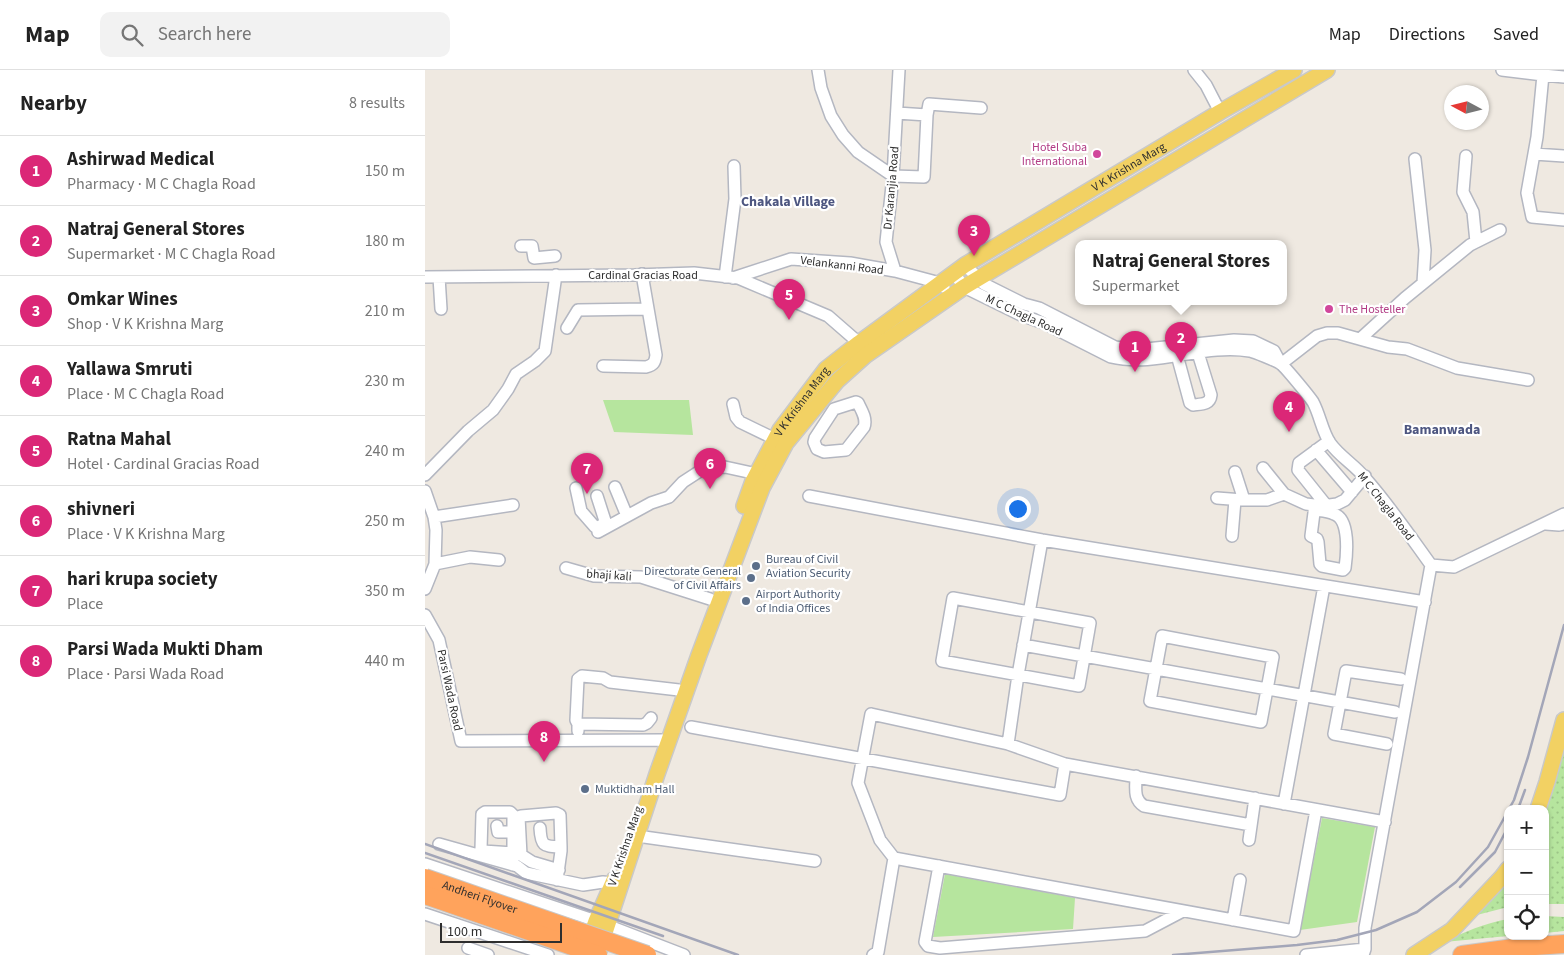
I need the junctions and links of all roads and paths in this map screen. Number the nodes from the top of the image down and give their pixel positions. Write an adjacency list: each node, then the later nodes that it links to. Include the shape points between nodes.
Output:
1 (817, 70): 18 (street, via 831,116 843,135 858,152)
2 (899, 70): 11 (street, Dr Karanjia Road)
3 (1194, 70): 10 (street)
4 (1294, 70): 10 (main road, V K Krishna Marg)
5 (1327, 70): 35 (main road, V K Krishna Marg)
6 (1502, 70): 7 (street)
7 (1543, 72): 8 (street); 13 (street)
8 (1564, 77)
9 (981, 108): 12 (street, via 929,104)
10 (1220, 112): 25 (main road, V K Krishna Marg)
11 (897, 113): 12 (street); 18 (street, Dr Karanjia Road)
12 (927, 116): 18 (street, via 924,177)
13 (1534, 154): 15 (street); 19 (street, via 1527,193 1532,217)
14 (1465, 156): 21 (street, via 1463,192 1473,212)
15 (1564, 156)
16 (1415, 159): 34 (street, via 1425,250)
17 (734, 166): 32 (street)
18 (893, 176): 26 (street, Dr Karanjia Road, via 886,242)
19 (1564, 220)
20 (1500, 230): 21 (street)
21 (1476, 242): 34 (street)
22 (521, 246): 24 (street, via 533,246)
23 (555, 256): 24 (street)
24 (534, 258): 28 (street)
25 (960, 269): 33 (main road, V K Krishna Marg); 35 (street)
26 (895, 271): 32 (street, Velankanni Road, via 851,263 791,259); 33 (street)
27 (642, 274): 29 (street, Cardinal Gracias Road); 32 (street, Cardinal Gracias Road, via 694,273); 37 (street)
28 (537, 275): 29 (street, Cardinal Gracias Road); 31 (street, Cardinal Gracias Road)
29 (556, 275): 57 (street, via 545,351 517,374 493,410)
30 (425, 277): 31 (street, Cardinal Gracias Road)
31 (439, 277): 36 (street)
32 (729, 277): 40 (street, Cardinal Gracias Road, via 828,316)
33 (940, 283): 35 (street); 40 (main road, V K Krishna Marg)
34 (1423, 283): 39 (street)
35 (964, 286): 40 (main road, V K Krishna Marg); 42 (street, M C Chagla Road, via 984,284 1054,315 1111,357)
36 (441, 309)
37 (647, 310): 38 (street, via 578,310); 44 (street, via 655,362 646,367)
38 (567, 328)
39 (1360, 339): 43 (street, via 1338,333 1322,335); 45 (street, via 1407,349 1457,368)
40 (863, 349): 47 (main road, V K Krishna Marg); 51 (main road, V K Krishna Marg, via 827,369)
41 (1188, 353): 42 (street, via 1146,349); 42 (street, M C Chagla Road, via 1139,360); 43 (street, M C Chagla Road, via 1250,351)
42 (1123, 354)
43 (1281, 364): 52 (street, M C Chagla Road, via 1312,401)
44 (603, 366)
45 (1528, 380)
46 (733, 404): 51 (street, via 740,422)
47 (815, 408): 48 (street); 49 (main road, V K Krishna Marg)
48 (828, 419): 50 (street); 50 (street, via 836,407 856,402 866,424 843,451 817,449 814,442)
49 (803, 423): 50 (street); 103 (main road, V K Krishna Marg, via 786,443 762,488)
50 (817, 434)
51 (775, 438): 56 (main road, V K Krishna Marg)
52 (1329, 441): 53 (street); 58 (street, M C Chagla Road)
53 (1316, 450): 62 (street); 69 (street, via 1299,463 1298,470)
54 (1263, 468): 63 (street)
55 (1235, 472): 67 (street)
56 (757, 474): 71 (street, via 725,467 703,469 683,482 669,497); 84 (main road, V K Krishna Marg)
57 (425, 475)
58 (1365, 476): 62 (street); 80 (street, M C Chagla Road)
59 (615, 487): 71 (street)
60 (576, 488): 75 (street, via 581,513 595,527)
61 (425, 491): 72 (street)
62 (1352, 492): 69 (street, via 1337,504)
63 (1284, 494): 67 (street, via 1267,500); 69 (street)
64 (597, 496): 75 (street)
65 (809, 496): 77 (street)
66 (1217, 498): 67 (street)
67 (1240, 500): 76 (street)
68 (513, 505): 72 (street)
69 (1318, 507): 69 (street, via 1335,514 1344,524 1348,546 1343,570 1319,564 1318,542 1311,536)
70 (1564, 514): 73 (street)
71 (627, 516): 75 (street)
72 (434, 517): 79 (street)
73 (1544, 524): 74 (street); 80 (street, via 1454,567)
74 (1564, 524)
75 (603, 527)
76 (1232, 536)
77 (1042, 540): 82 (street); 86 (street)
78 (499, 560): 79 (street, via 470,557)
79 (435, 564): 83 (street)
80 (1431, 565): 85 (street)
81 (566, 568): 84 (street, bhaji kali, via 594,576 641,577)
82 (1324, 586): 85 (street); 95 (street)
83 (425, 589)
84 (710, 599): 94 (main road, V K Krishna Marg)
85 (1425, 602): 113 (street)
86 (1029, 612): 88 (street); 89 (street, via 1090,623); 91 (street, via 953,598 945,643 942,661)
87 (425, 615): 102 (street, Parsi Wada Road, via 439,640 461,741)
88 (1023, 645): 89 (street); 91 (street)
89 (1084, 656): 90 (street); 91 (street, via 1079,686)
90 (1156, 669): 93 (street); 93 (street, via 1162,636 1273,657); 93 (street, via 1150,701 1261,722)
91 (1018, 675): 104 (street)
92 (1401, 679): 96 (street, via 1346,671)
93 (1267, 689): 95 (street)
94 (679, 690): 100 (street, via 582,676 578,679); 103 (main road, V K Krishna Marg)
95 (1304, 696): 96 (street); 110 (street)
96 (1340, 703): 97 (street); 105 (street, via 1334,734)
97 (1395, 712)
98 (651, 718): 100 (street, via 643,725)
99 (1564, 720): 111 (main road)
100 (578, 724): 102 (street)
101 (691, 728): 106 (street)
102 (577, 740): 103 (street, Parsi Wada Road)
103 (665, 740): 118 (main road, V K Krishna Marg); 132 (main road, V K Krishna Marg, via 650,771)
104 (1008, 744): 106 (street, via 871,714); 107 (street)
105 (1387, 744)
106 (862, 759): 107 (street, via 1060,795); 123 (street, via 858,783 880,840)
107 (1065, 764): 108 (street)
108 (1136, 776): 109 (street); 114 (street, via 1136,796 1144,806)
109 (1255, 798): 110 (street); 114 (street)
110 (1284, 804): 112 (street)
111 (1539, 805)
112 (1316, 810): 113 (street); 136 (street, via 1293,931)
113 (1385, 822): 141 (street, via 1365,928)
114 (1251, 825): 119 (street)
115 (497, 826): 117 (street, via 498,832)
116 (540, 828): 121 (street, via 541,843)
117 (513, 832): 122 (street); 122 (street, via 511,812 482,814 481,849)
118 (637, 836): 124 (street); 137 (main road, V K Krishna Marg)
119 (1249, 840)
120 (439, 844): 126 (street)
121 (561, 847): 129 (street); 129 (street, via 560,815 519,817 521,856)
122 (513, 853): 126 (street)
123 (894, 858): 127 (street); 149 (street, via 878,952)
124 (815, 861)
125 (425, 864): 137 (street)
126 (513, 865): 129 (street, via 526,872)
127 (939, 866): 134 (street); 134 (street, via 925,942 928,946 939,948 1145,931)
128 (1504, 874): 151 (main road, via 1452,930)
129 (558, 875): 132 (street, via 583,885)
130 (425, 878): 147 (highway, Andheri Flyover, bridge)
131 (1240, 880): 136 (street)
132 (613, 883): 137 (main road, V K Krishna Marg)
133 (425, 895): 146 (highway, Andheri Flyover, bridge)
134 (1183, 911): 136 (street)
135 (425, 914): 138 (street)
136 (1233, 920)
137 (602, 923): 145 (main road, V K Krishna Marg); 146 (main road); 148 (street)
138 (513, 943): 143 (street); 144 (street)
139 (1564, 944): 152 (highway)
140 (468, 948): 142 (street)
141 (1365, 953): 150 (street)
142 (488, 955)
143 (509, 955)
144 (548, 955)
145 (584, 955)
146 (598, 955)
147 (647, 955)
148 (684, 955)
149 (873, 955)
150 (1306, 955)
151 (1415, 955)
152 (1462, 955)

